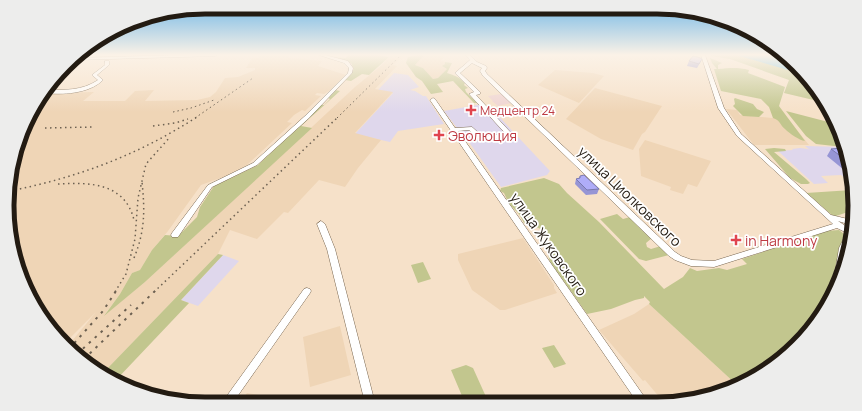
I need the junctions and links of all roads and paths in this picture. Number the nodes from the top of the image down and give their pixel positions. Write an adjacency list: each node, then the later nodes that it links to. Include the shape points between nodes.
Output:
1 (95, 74): 6 (street, via 100,80 83,91)
2 (349, 74): 14 (street, via 307,117 255,164 210,186)
3 (458, 74): 8 (street, via 478,93 472,94 508,134 482,139 470,128)
4 (484, 74): 12 (street, улица Циолковского, via 672,254 685,261 703,265 725,261)
5 (710, 74): 9 (street, via 721,108 730,124 747,144)
6 (52, 92)
7 (433, 100): 8 (street, улица Жуковского)
8 (454, 130): 18 (street, улица Жуковского)
9 (828, 215): 10 (street); 12 (street)
10 (847, 222)
11 (322, 224): 17 (street)
12 (838, 225): 13 (street)
13 (846, 230)
14 (175, 235)
15 (307, 291): 16 (street)
16 (231, 397)
17 (368, 397)
18 (640, 397)

